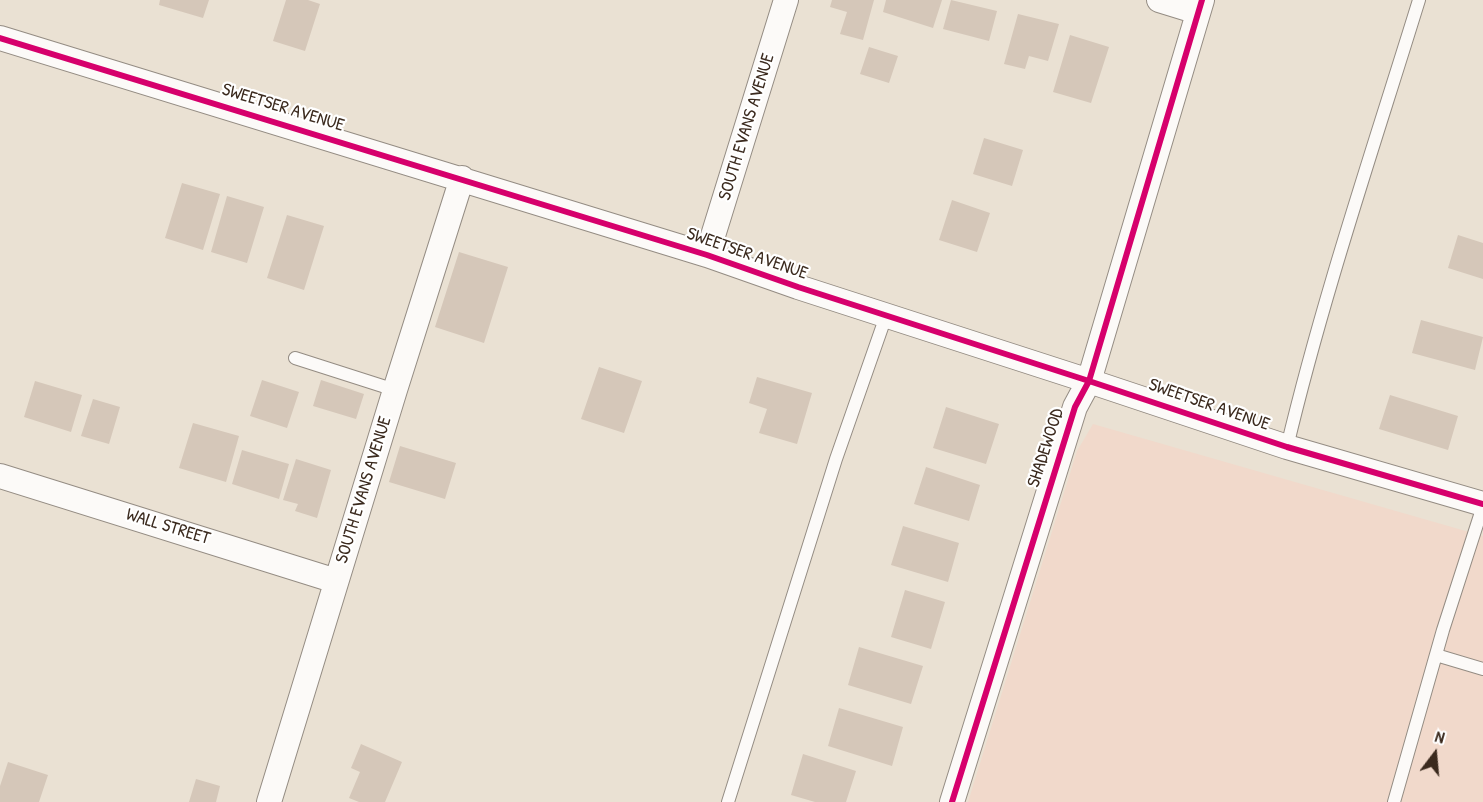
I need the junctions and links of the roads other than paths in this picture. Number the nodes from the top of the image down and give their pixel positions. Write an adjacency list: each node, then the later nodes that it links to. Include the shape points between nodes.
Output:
1 (786, 0): 7 (street, SOUTH EVANS AVENUE)
2 (1159, 0): 4 (street)
3 (1419, 0): 12 (lane, via 1327,295)
4 (1200, 6): 10 (street, SHADEWOOD)
5 (0, 38): 6 (street, SWEETSER AVENUE)
6 (462, 178): 7 (street, SWEETSER AVENUE); 11 (street, SOUTH EVANS AVENUE)
7 (707, 255): 8 (street, SWEETSER AVENUE)
8 (886, 316): 10 (street, SWEETSER AVENUE); 19 (lane, via 836,459)
9 (295, 358): 11 (lane)
10 (1089, 381): 12 (street, SWEETSER AVENUE); 20 (street, SHADEWOOD, via 1075,407)
11 (395, 390): 15 (street, SOUTH EVANS AVENUE)
12 (1287, 447): 14 (street, SWEETSER AVENUE)
13 (0, 476): 15 (street, WALL STREET)
14 (1483, 505): 16 (lane)
15 (336, 581): 18 (street, SOUTH EVANS AVENUE)
16 (1436, 655): 17 (lane); 21 (lane)
17 (1483, 669)
18 (269, 802)
19 (728, 802)
20 (951, 802)
21 (1394, 802)

